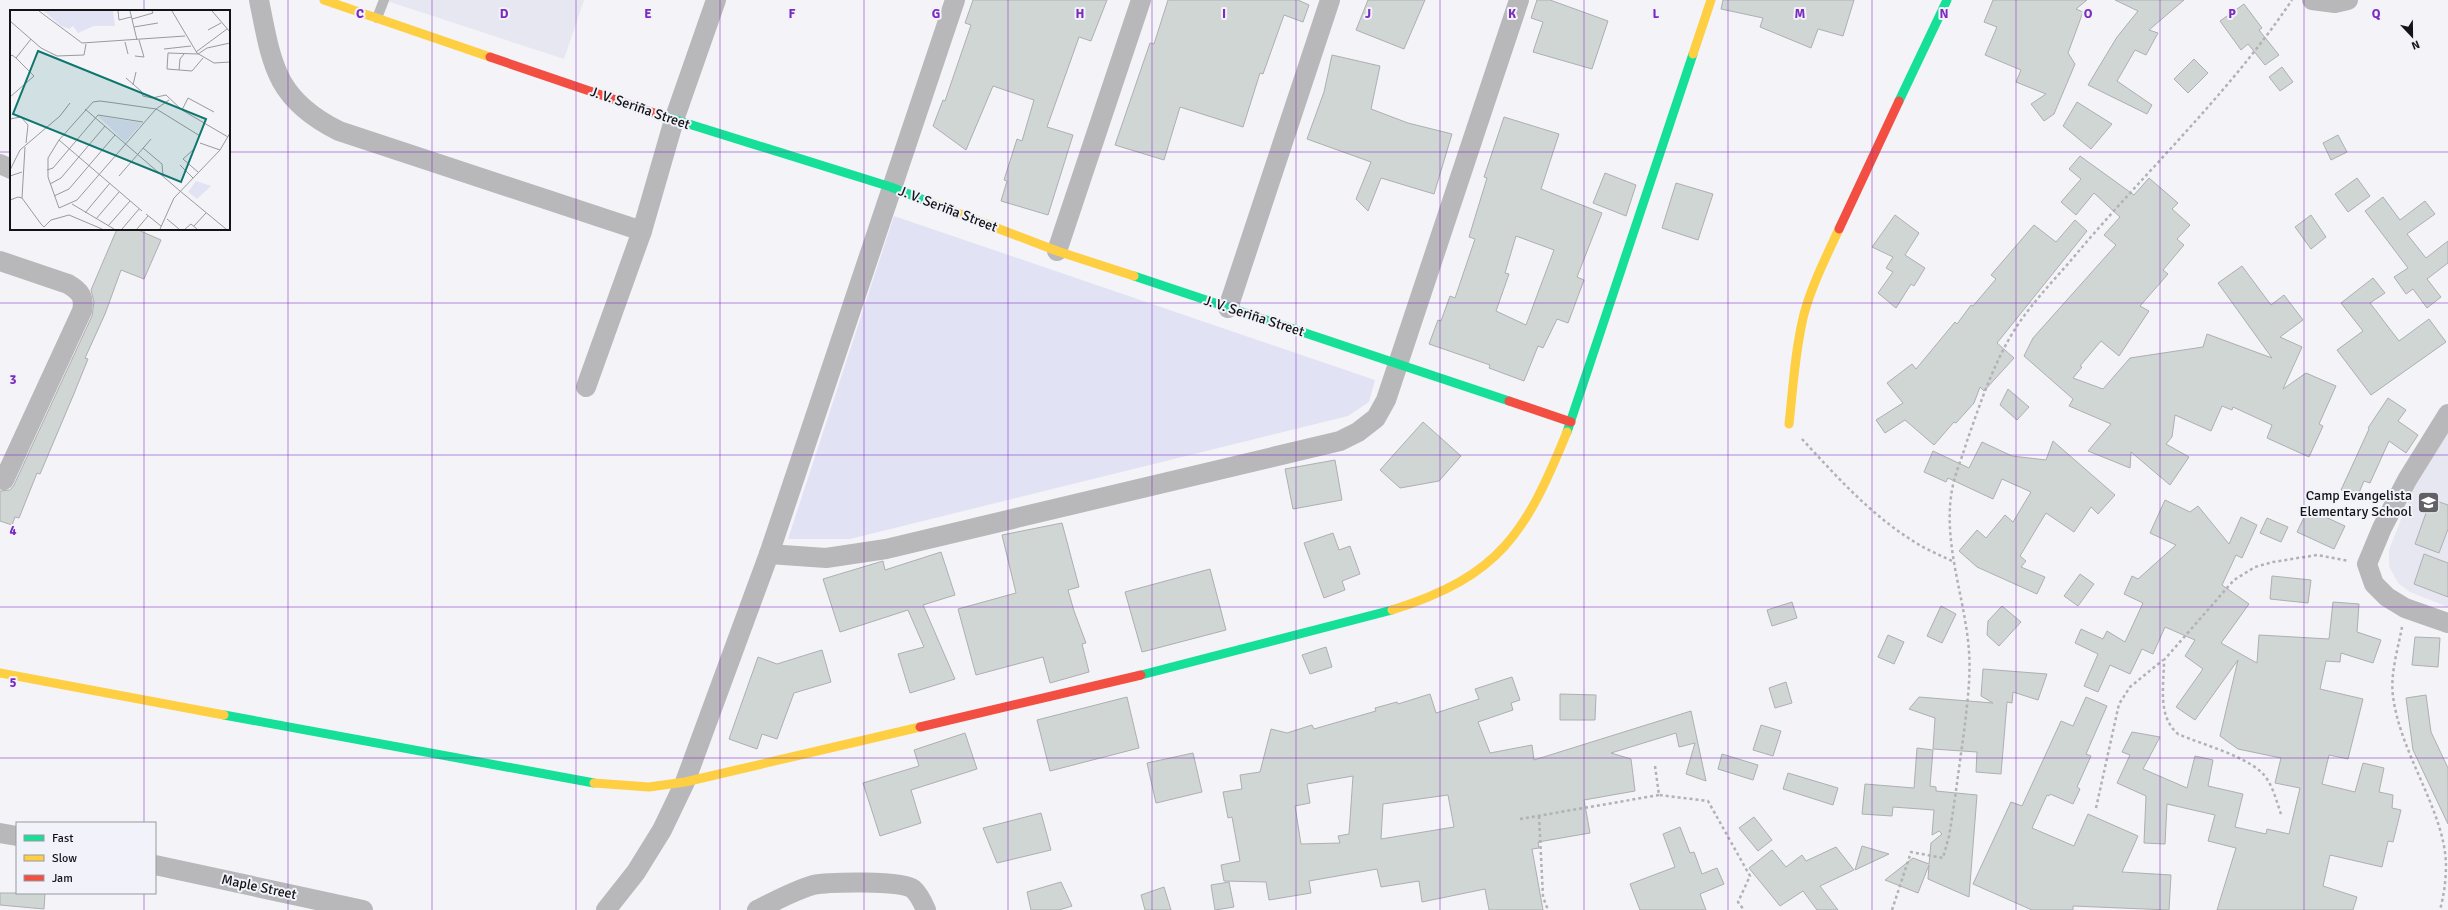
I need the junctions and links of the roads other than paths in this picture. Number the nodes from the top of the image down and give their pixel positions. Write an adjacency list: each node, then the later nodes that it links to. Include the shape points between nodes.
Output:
1 (259, 0): 18 (street, via 268,48 280,82 292,100 321,122 338,132)
2 (324, 0): 13 (street, J. V. Seriña Street)
3 (384, 0): 13 (lane)
4 (716, 0): 14 (street)
5 (954, 0): 17 (street)
6 (1141, 0): 19 (street)
7 (1330, 0): 21 (street)
8 (1519, 0): 22 (street)
9 (1711, 0): 25 (street)
10 (1947, 0): 26 (street, via 1818,278 1804,314 1796,355)
11 (2312, 0): 12 (street, via 2335,3)
12 (2348, 0)
13 (377, 18): 14 (street, J. V. Seriña Street)
14 (674, 120): 17 (street, J. V. Seriña Street); 18 (street)
15 (0, 164): 16 (street)
16 (10, 168)
17 (891, 188): 19 (street, J. V. Seriña Street); 28 (street)
18 (642, 231): 23 (street)
19 (1057, 251): 21 (street, J. V. Seriña Street)
20 (0, 261): 27 (street, via 68,284 77,289 84,303)
21 (1228, 308): 22 (street, J. V. Seriña Street)
22 (1399, 363): 25 (street, J. V. Seriña Street); 28 (street, via 1386,400 1376,418 1358,432 1340,441 859,555 826,558)
23 (586, 387)
24 (2448, 414): 29 (street, via 2407,480 2367,564 2374,584 2387,597 2405,608)
25 (1571, 422): 31 (street, via 1544,489 1526,520 1503,550 1481,569 1453,587 1416,604 1223,656)
26 (1789, 424)
27 (4, 480)
28 (769, 554): 31 (street)
29 (2448, 623)
30 (0, 673): 31 (street, via 588,783 649,786)
31 (685, 782): 36 (street, via 662,830 636,872)
32 (0, 833): 33 (street)
33 (16, 836)
34 (156, 865): 35 (street, Maple Street)
35 (356, 909)
36 (606, 910)
37 (757, 910): 38 (street, via 814,885 888,883 907,885 913,889)
38 (926, 910)

